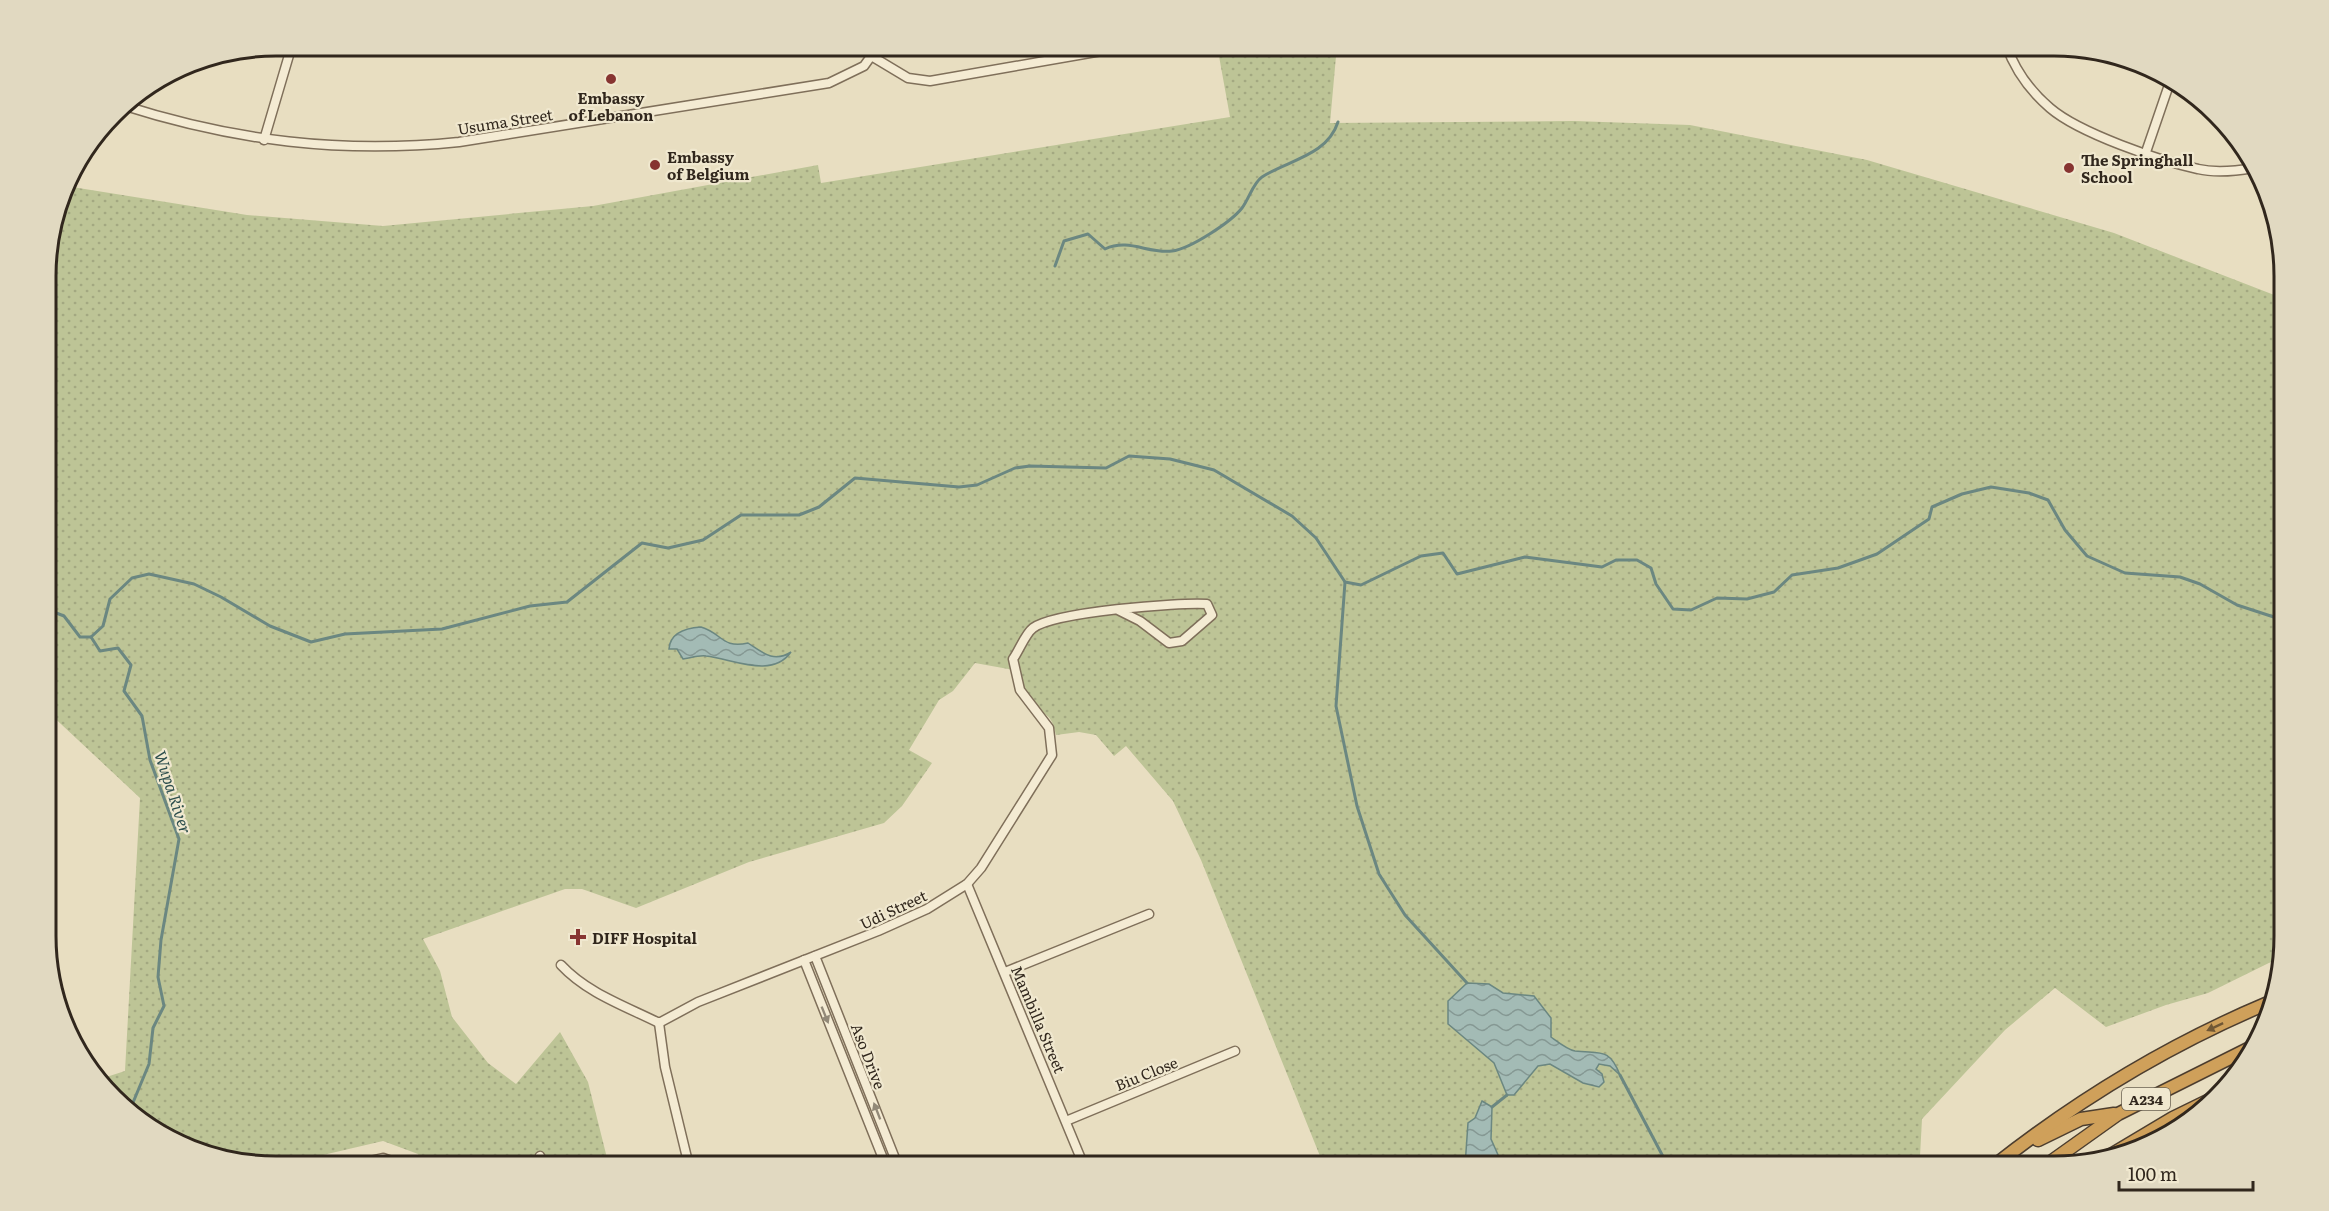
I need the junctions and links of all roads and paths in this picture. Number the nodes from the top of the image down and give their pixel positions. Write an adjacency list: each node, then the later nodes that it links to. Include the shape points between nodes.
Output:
1 (289, 56): 8 (street)
2 (1078, 56): 5 (street)
3 (2010, 56): 9 (street, via 2029,88 2051,109 2076,126)
4 (873, 57): 5 (street, via 908,78 930,81); 8 (street, Usuma Street, via 856,72 829,83 459,142 366,147)
5 (1073, 57)
6 (2167, 87): 9 (street)
7 (132, 108): 8 (street, Usuma Street)
8 (264, 140)
9 (2146, 152): 10 (street, via 2199,170)
10 (2246, 169)
11 (1118, 610): 11 (street, via 1203,603 1212,615 1182,641 1169,643); 12 (street, Udi Street, via 1055,620 1032,628 1013,659 1020,690 1049,728 1052,755 997,846)
12 (967, 884): 14 (street, Udi Street, via 904,920); 17 (street, Mambilla Street)
13 (1149, 914): 17 (street)
14 (815, 956): 15 (street, Udi Street); 30 (street, Aso Drive, one-way to 14)
15 (804, 960): 19 (street, Udi Street, via 698,1002); 29 (street, Aso Drive, one-way to 29)
16 (561, 965): 19 (street, via 590,990)
17 (1005, 972): 24 (street, Mambilla Street)
18 (2262, 1005): 32 (highway, one-way to 32, via 2122,1075)
19 (659, 1023): 28 (street, via 665,1067)
20 (1235, 1051): 24 (street, Biu Close)
21 (2239, 1054): 22 (highway, A234)
22 (2118, 1114): 33 (highway, via 2081,1119); 34 (highway, A234)
23 (2178, 1117): 25 (highway, A234)
24 (1066, 1120): 31 (street, Mambilla Street)
25 (2152, 1130): 26 (highway); 27 (highway, A234)
26 (2142, 1137)
27 (2136, 1140)
28 (687, 1156)
29 (882, 1156)
30 (894, 1156)
31 (1080, 1156)
32 (2007, 1156)
33 (2011, 1156)
34 (2060, 1156)

